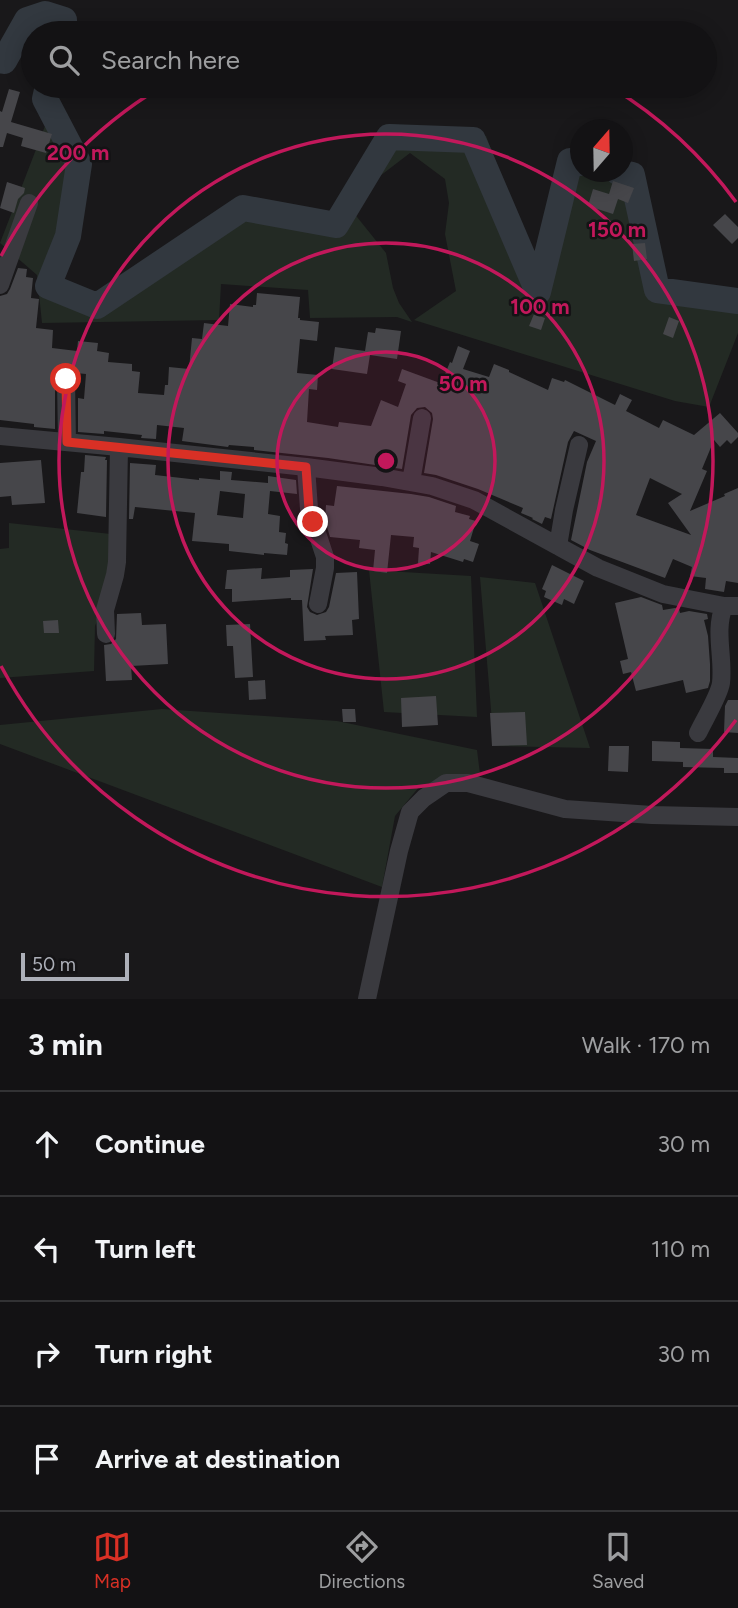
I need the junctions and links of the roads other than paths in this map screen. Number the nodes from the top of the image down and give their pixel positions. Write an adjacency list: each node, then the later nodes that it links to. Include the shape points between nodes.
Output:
1 (29, 204): 2 (street)
2 (0, 285)
3 (66, 379): 6 (street)
4 (422, 418): 10 (street)
5 (0, 436): 6 (street)
6 (67, 442): 8 (street)
7 (579, 445): 11 (street)
8 (119, 447): 9 (street); 14 (street, via 117,562 105,610)
9 (306, 467): 10 (street); 12 (street, via 309,509 325,557)
10 (411, 482): 11 (street, via 474,500)
11 (558, 546): 13 (street, via 663,594)
12 (317, 604)
13 (731, 606): 15 (street, via 719,618 720,687)
14 (106, 634)
15 (698, 733)
16 (738, 817): 17 (street, via 565,809 468,783 446,783 410,812)
17 (367, 999)

